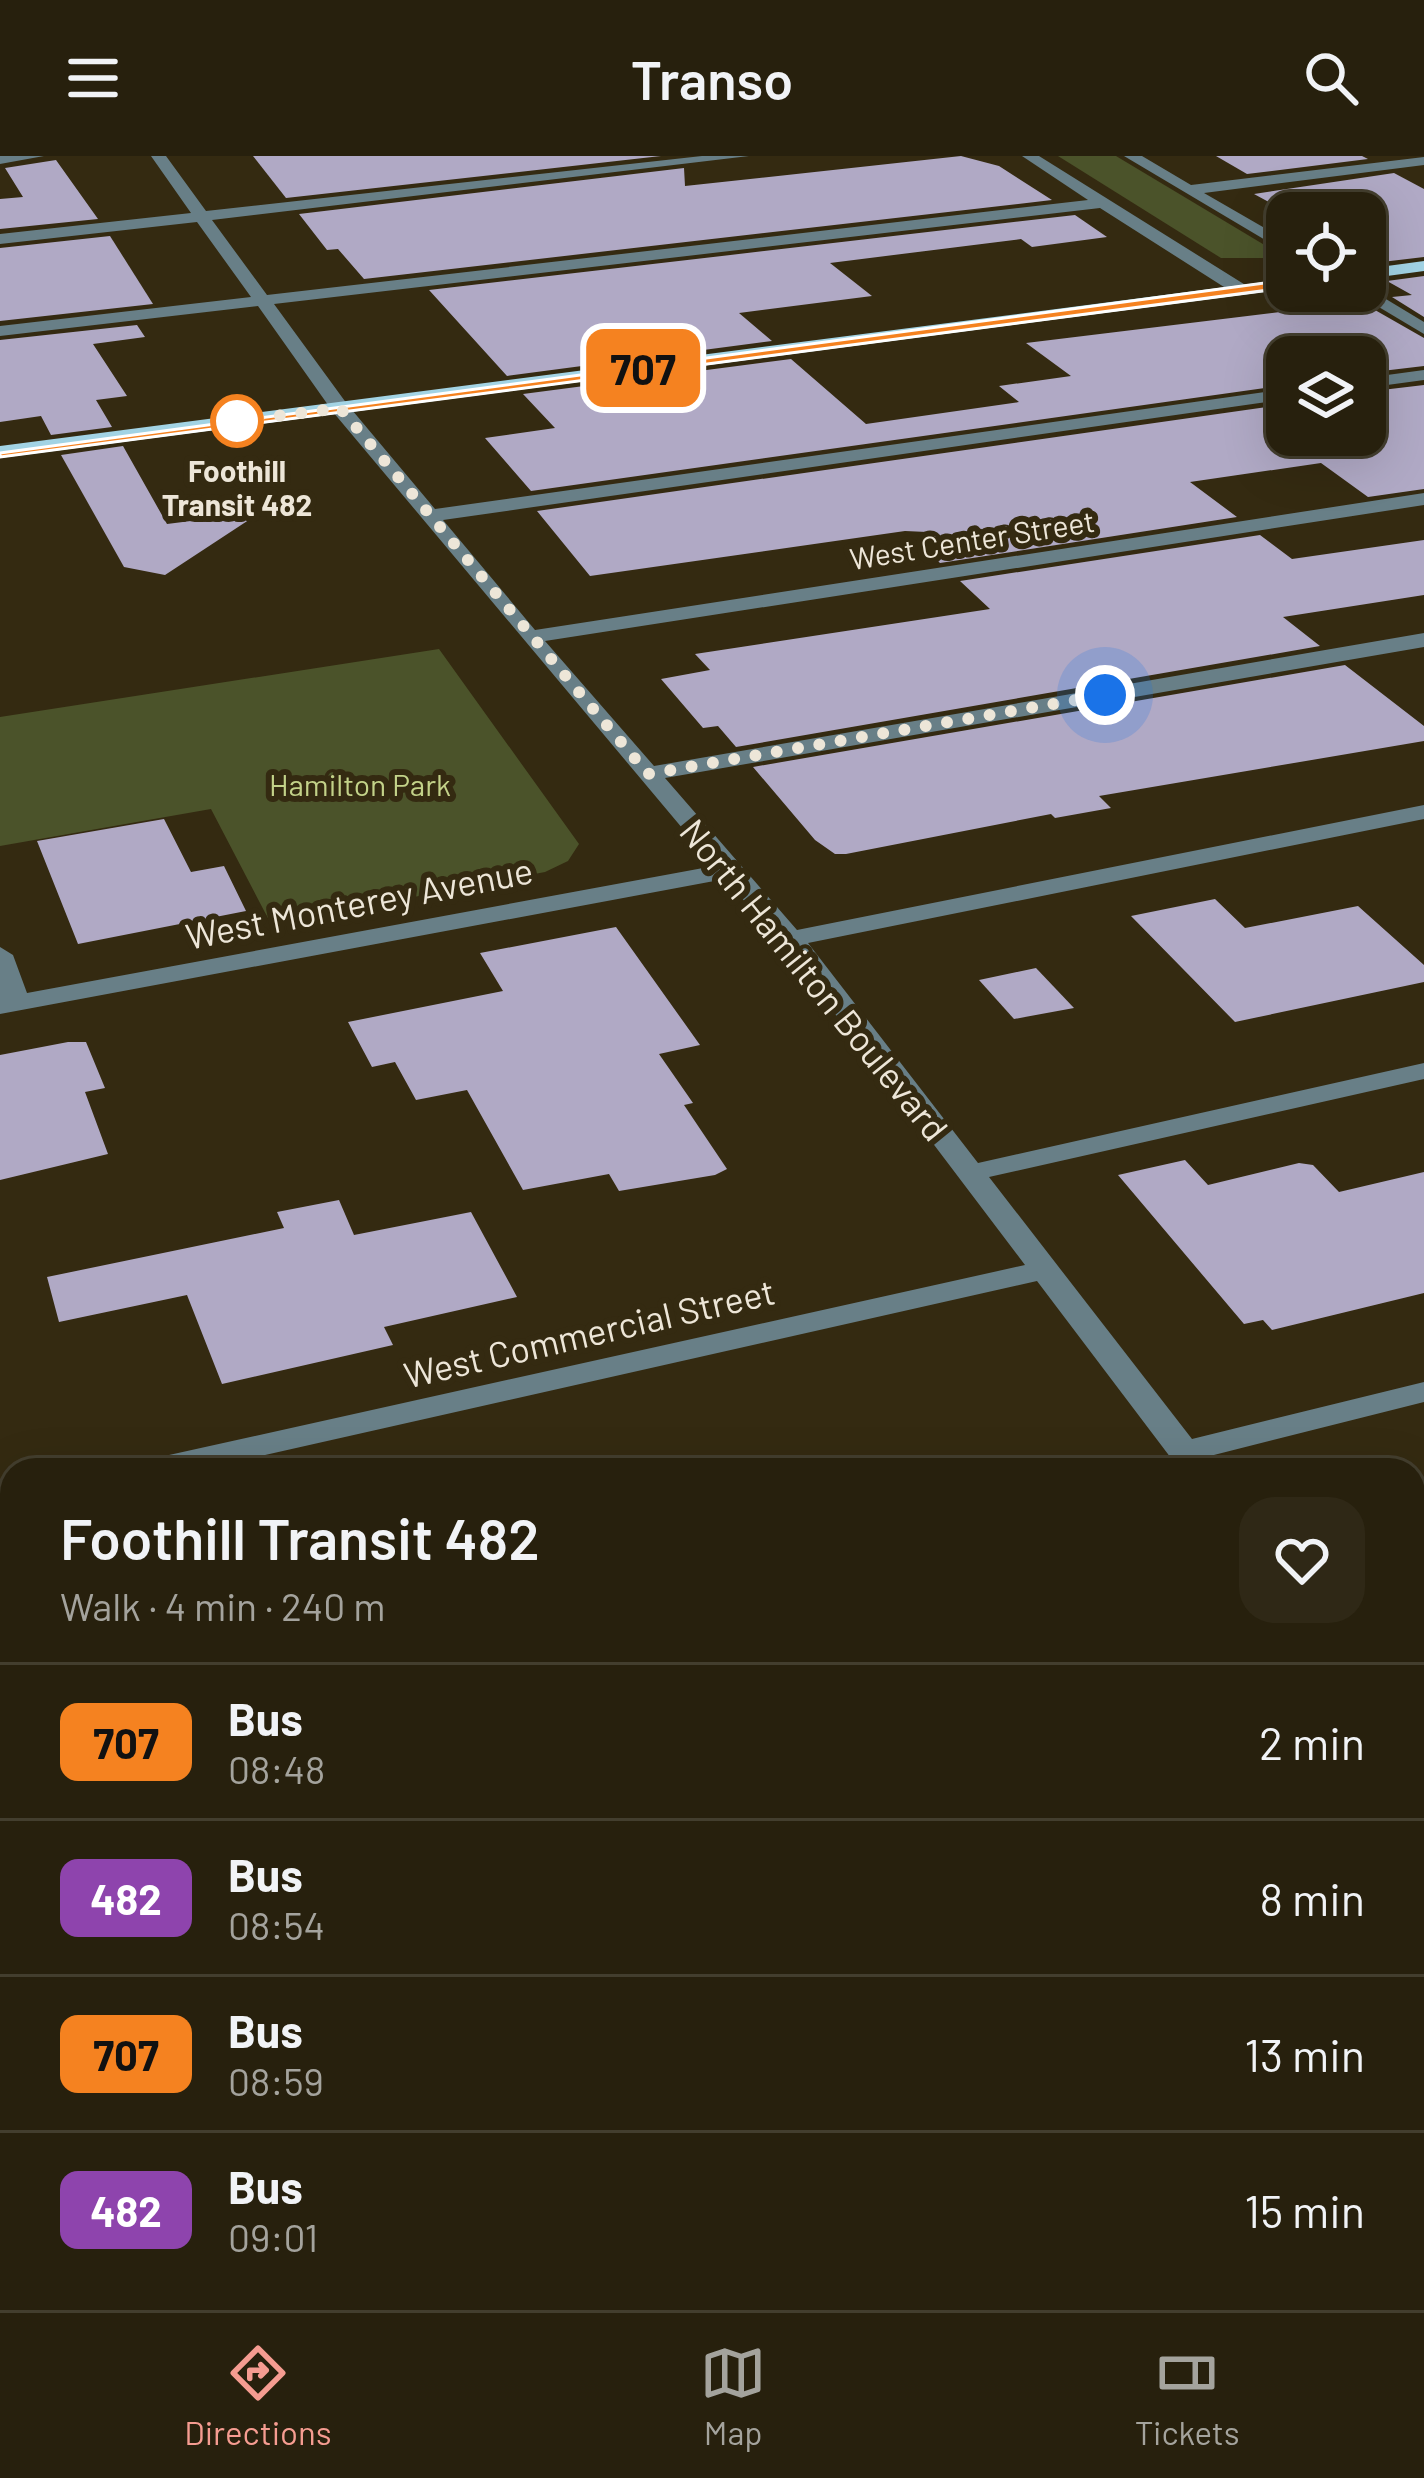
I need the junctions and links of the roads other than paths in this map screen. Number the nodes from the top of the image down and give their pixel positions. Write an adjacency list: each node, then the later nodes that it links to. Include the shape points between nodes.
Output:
1 (37, 156): 6 (street)
2 (158, 156): 10 (street, North Hamilton Boulevard)
3 (742, 156): 10 (street)
4 (1030, 156): 9 (street)
5 (1131, 156): 8 (street)
6 (0, 160)
7 (1424, 161): 8 (street)
8 (1188, 190): 11 (street)
9 (1103, 202): 16 (street); 17 (street)
10 (201, 218): 12 (street); 17 (street, North Hamilton Boulevard)
11 (1266, 236)
12 (0, 239)
13 (1424, 266): 14 (main road)
14 (1386, 271)
15 (1266, 287): 16 (main road)
16 (1240, 290): 24 (main road)
17 (262, 301): 20 (street); 24 (street, North Hamilton Boulevard)
18 (1386, 306): 19 (street)
19 (1424, 328)
20 (0, 331)
21 (1424, 375): 22 (street)
22 (1386, 380)
23 (1266, 397): 27 (street)
24 (340, 408): 25 (main road); 27 (street, North Hamilton Boulevard)
25 (0, 452)
26 (1424, 500): 28 (street, West Center Street)
27 (429, 516): 28 (street, North Hamilton Boulevard)
28 (530, 638): 30 (street, North Hamilton Boulevard)
29 (1424, 640): 30 (street)
30 (648, 774): 32 (street, North Hamilton Boulevard)
31 (1424, 812): 33 (street)
32 (732, 870): 33 (street, North Hamilton Boulevard); 35 (street, West Monterey Avenue)
33 (791, 939): 37 (street, North Hamilton Boulevard)
34 (0, 955): 35 (street)
35 (9, 1004)
36 (1424, 1071): 37 (street)
37 (970, 1173): 38 (street, North Hamilton Boulevard)
38 (1045, 1270): 40 (street, West Commercial Street); 41 (street, North Hamilton Boulevard)
39 (1424, 1392): 42 (street)
40 (205, 1458)
41 (1189, 1458)
42 (1201, 1458)

